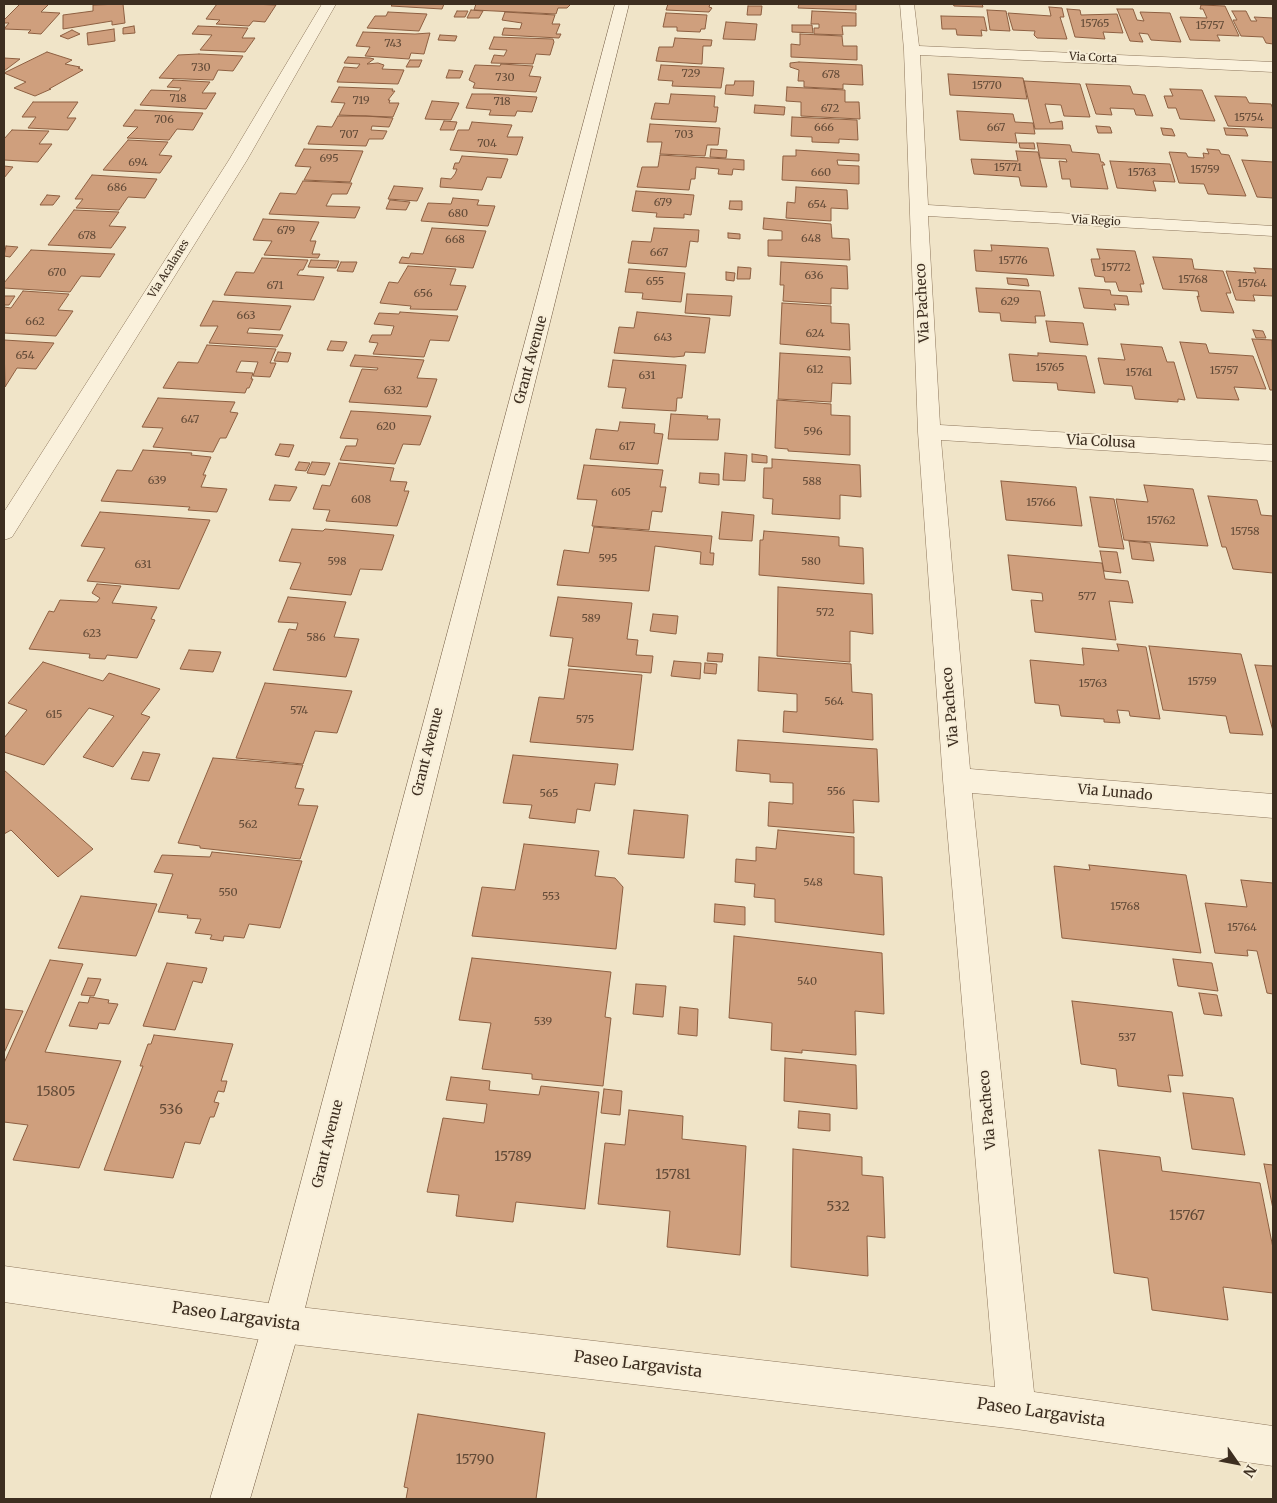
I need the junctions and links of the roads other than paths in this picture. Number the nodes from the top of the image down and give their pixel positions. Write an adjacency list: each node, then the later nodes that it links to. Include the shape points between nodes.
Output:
1 (329, 4): 10 (street, Via Acalanes, via 238,160)
2 (622, 4): 14 (street, Grant Avenue)
3 (907, 4): 4 (street, Via Pacheco)
4 (912, 50): 5 (street, Via Corta); 6 (street, Via Pacheco)
5 (1273, 67)
6 (918, 210): 7 (street, Via Regio); 8 (street, Via Pacheco)
7 (1273, 231)
8 (929, 432): 9 (street, Via Colusa); 11 (street, Via Pacheco)
9 (1273, 453)
10 (4, 530)
11 (957, 780): 12 (street, Via Lunado); 15 (street, Via Pacheco)
12 (1273, 806)
13 (4, 1284): 14 (street, Paseo Largavista)
14 (282, 1324): 15 (street, Paseo Largavista); 17 (street, Grant Avenue)
15 (1016, 1409): 16 (street, Paseo Largavista)
16 (1273, 1446)
17 (230, 1499)

